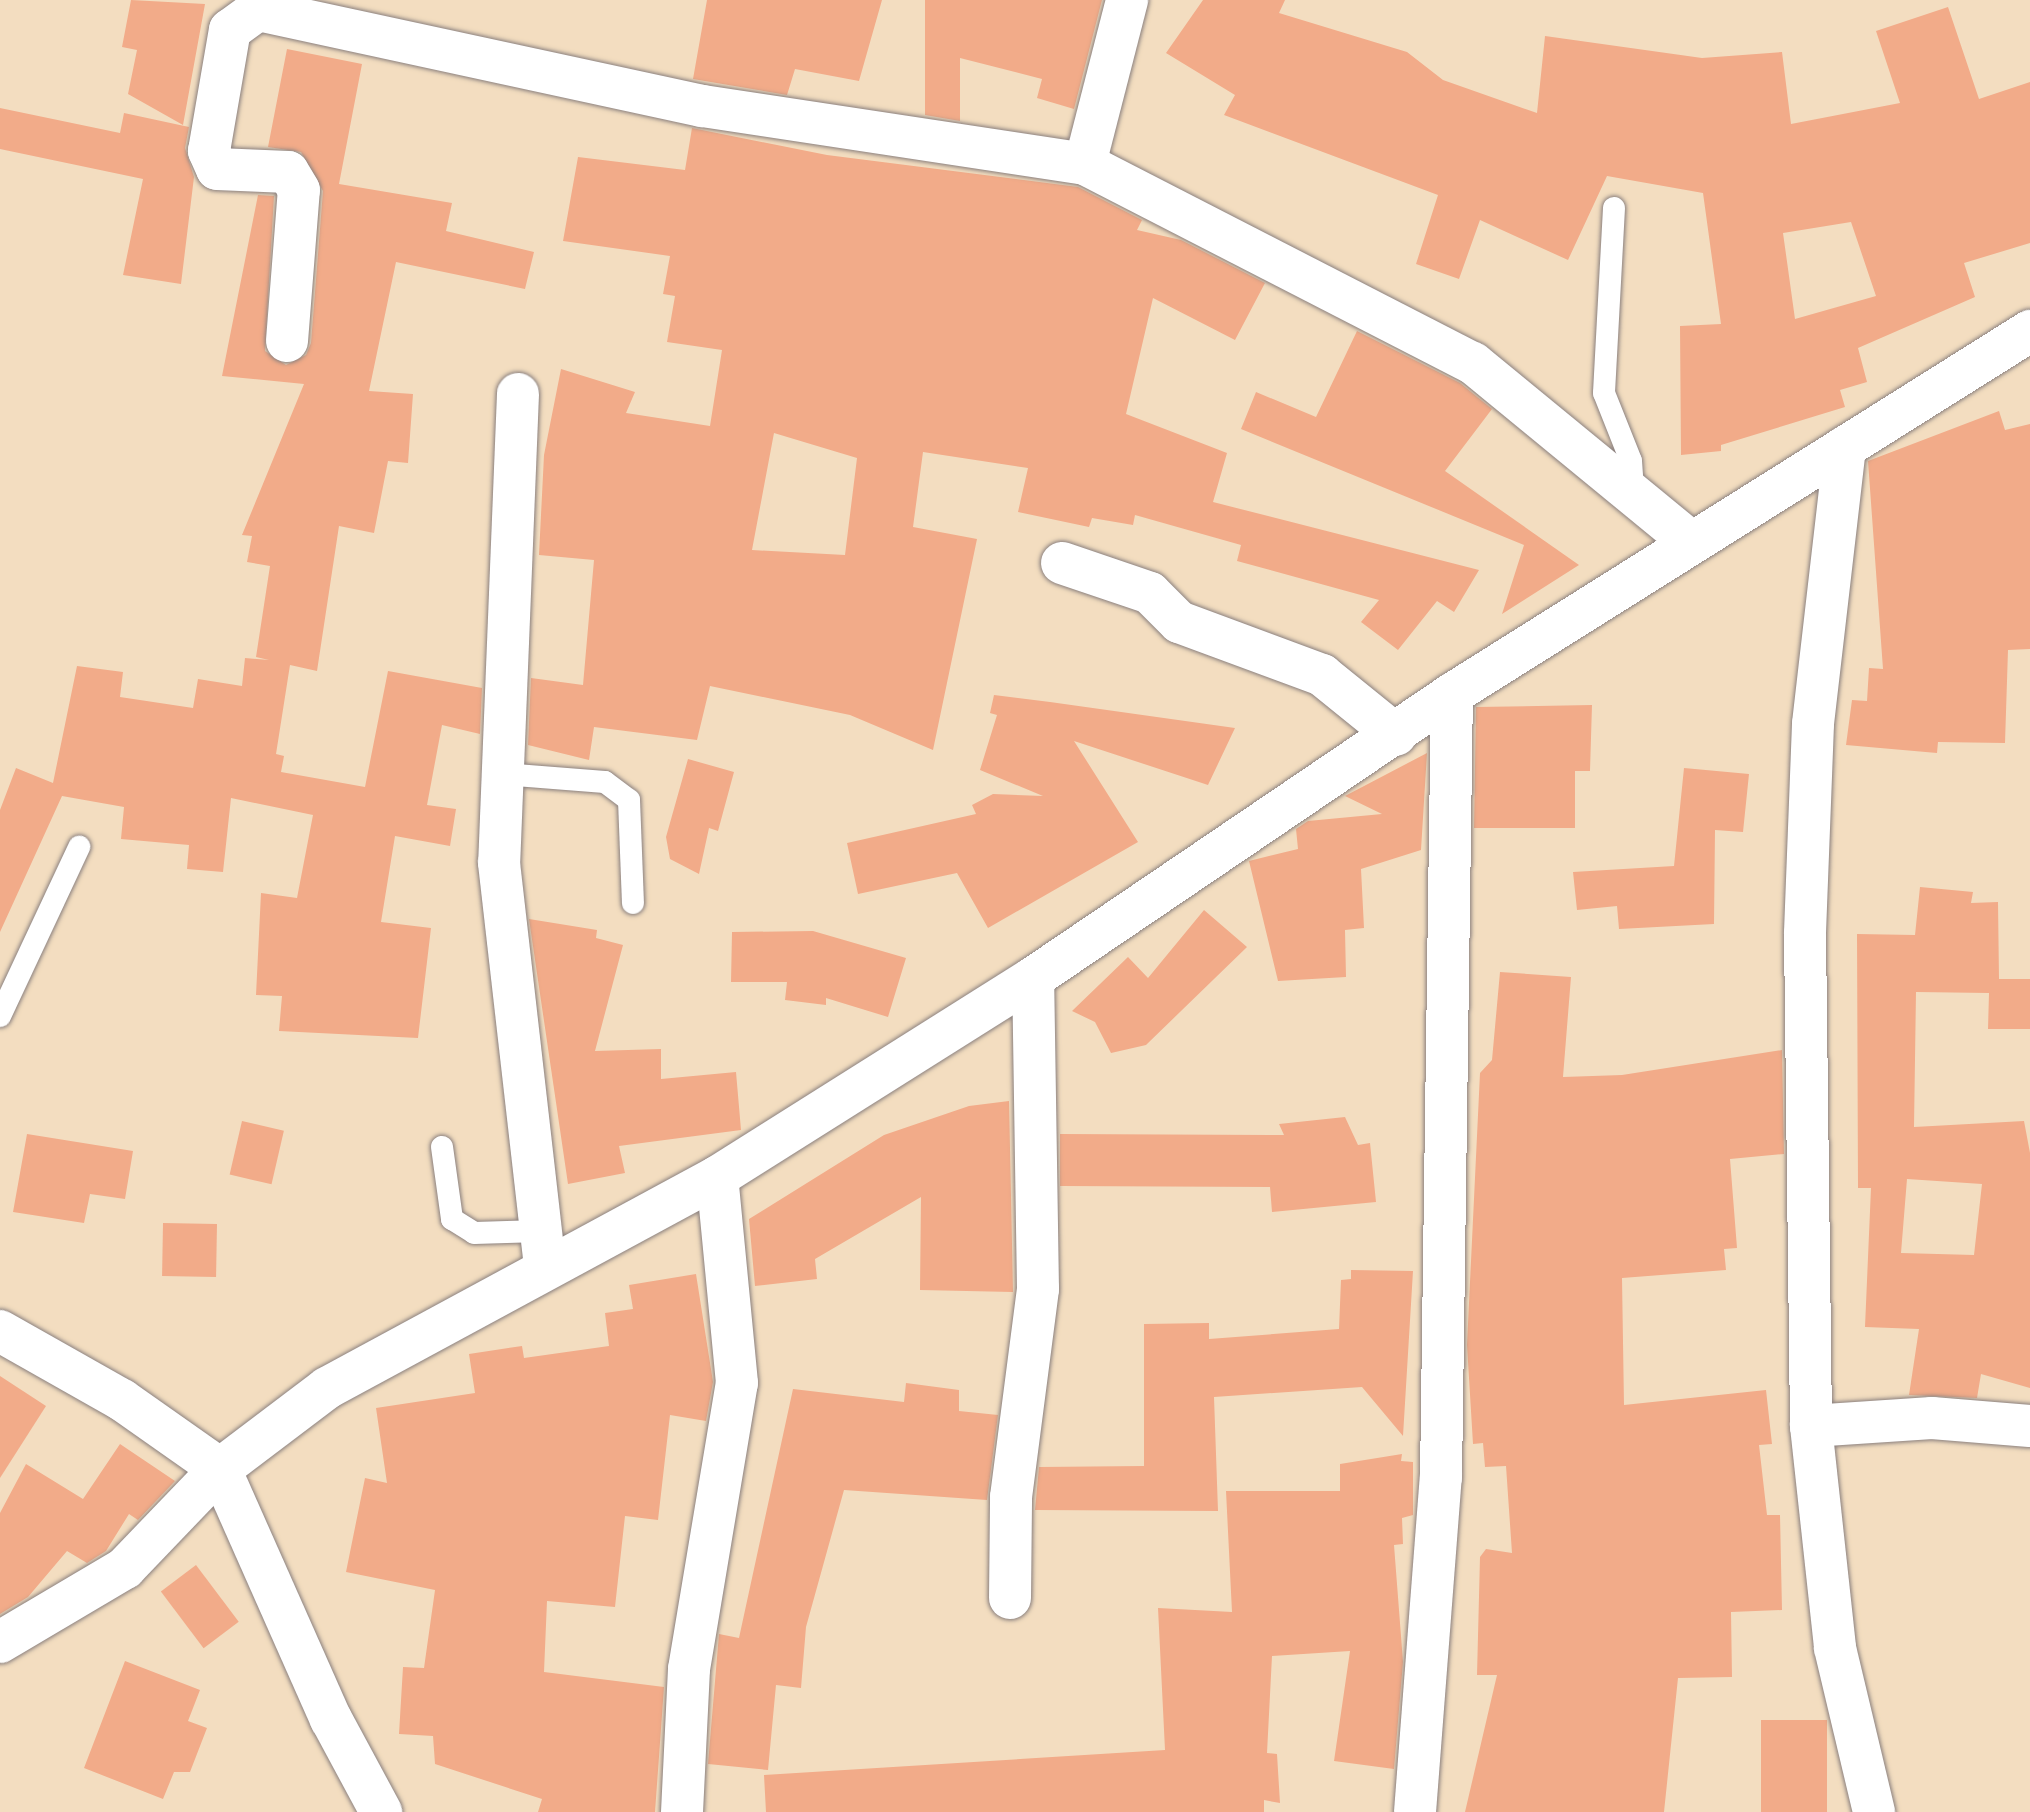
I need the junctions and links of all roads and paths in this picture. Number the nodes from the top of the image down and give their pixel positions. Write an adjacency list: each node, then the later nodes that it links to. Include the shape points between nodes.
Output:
1 (1127, 0): 2 (street)
2 (1085, 164): 5 (street, via 702,106 258,10 230,30 209,151 217,169 288,172 299,190); 8 (street, via 1473,363)
3 (1614, 208): 8 (lane, via 1604,393 1631,461)
4 (2030, 331): 7 (street)
5 (287, 341)
6 (518, 394): 13 (street)
7 (1845, 447): 9 (street); 22 (street, via 1813,724 1805,934)
8 (1634, 496): 9 (street)
9 (1690, 541): 11 (street)
10 (1062, 563): 12 (street, via 1150,593 1179,622 1322,675)
11 (1452, 694): 12 (street); 29 (street, via 1441,1477)
12 (1396, 735): 16 (street)
13 (503, 774): 15 (lane, via 605,782 629,800); 20 (street, via 499,863)
14 (79, 847): 17 (lane)
15 (633, 903)
16 (1033, 978): 19 (street); 25 (street, via 1038,1289 1011,1497)
17 (0, 1016)
18 (442, 1147): 20 (lane, via 452,1219 474,1233)
19 (717, 1177): 20 (street); 28 (street, via 737,1383 689,1669)
20 (542, 1250): 24 (street, via 327,1388)
21 (0, 1331): 24 (street, via 122,1400)
22 (1811, 1426): 23 (street, via 1932,1418); 30 (street, via 1835,1648)
23 (2030, 1426)
24 (220, 1469): 26 (street, via 125,1568); 27 (street, via 331,1719)
25 (1010, 1598)
26 (0, 1642)
27 (381, 1812)
28 (682, 1812)
29 (1415, 1812)
30 (1874, 1812)

